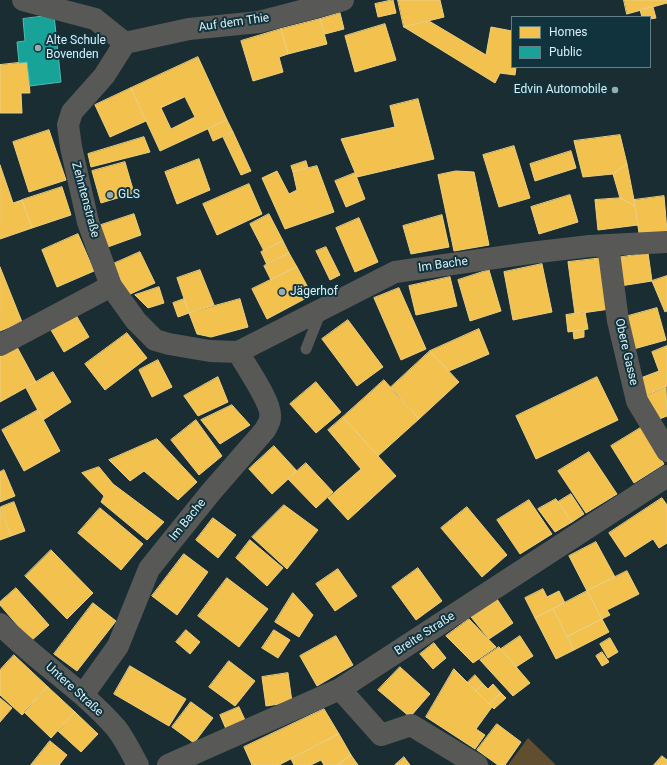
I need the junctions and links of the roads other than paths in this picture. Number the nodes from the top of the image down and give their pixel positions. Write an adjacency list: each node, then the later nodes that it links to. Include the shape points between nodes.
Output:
1 (22, 0): 3 (street, via 95,19)
2 (343, 0): 3 (street, Auf dem Thie, via 259,22 189,29)
3 (125, 43): 6 (street, Zehntenstraße, via 104,76 72,112 68,125 88,222)
4 (667, 242): 5 (street, Im Bache)
5 (608, 245): 7 (street, Im Bache, via 395,272); 12 (street, Obere Gasse, via 618,320 637,401)
6 (111, 286): 8 (street, Zehntenstraße, via 145,331 155,340); 9 (street)
7 (322, 310): 10 (lane); 11 (street, Im Bache)
8 (169, 344): 11 (street, Im Bache, via 210,351)
9 (0, 345)
10 (306, 349)
11 (238, 352): 16 (street, Im Bache, via 265,399 271,418 265,430 149,568 118,646)
12 (667, 451)
13 (667, 476): 15 (street, Breite Straße)
14 (0, 624): 16 (street, Untere Straße, via 13,638)
15 (340, 689): 18 (street, Breite Straße); 19 (street, via 381,735 411,725)
16 (83, 696): 17 (street, Untere Straße, via 117,729)
17 (138, 765)
18 (168, 765)
19 (477, 765)

